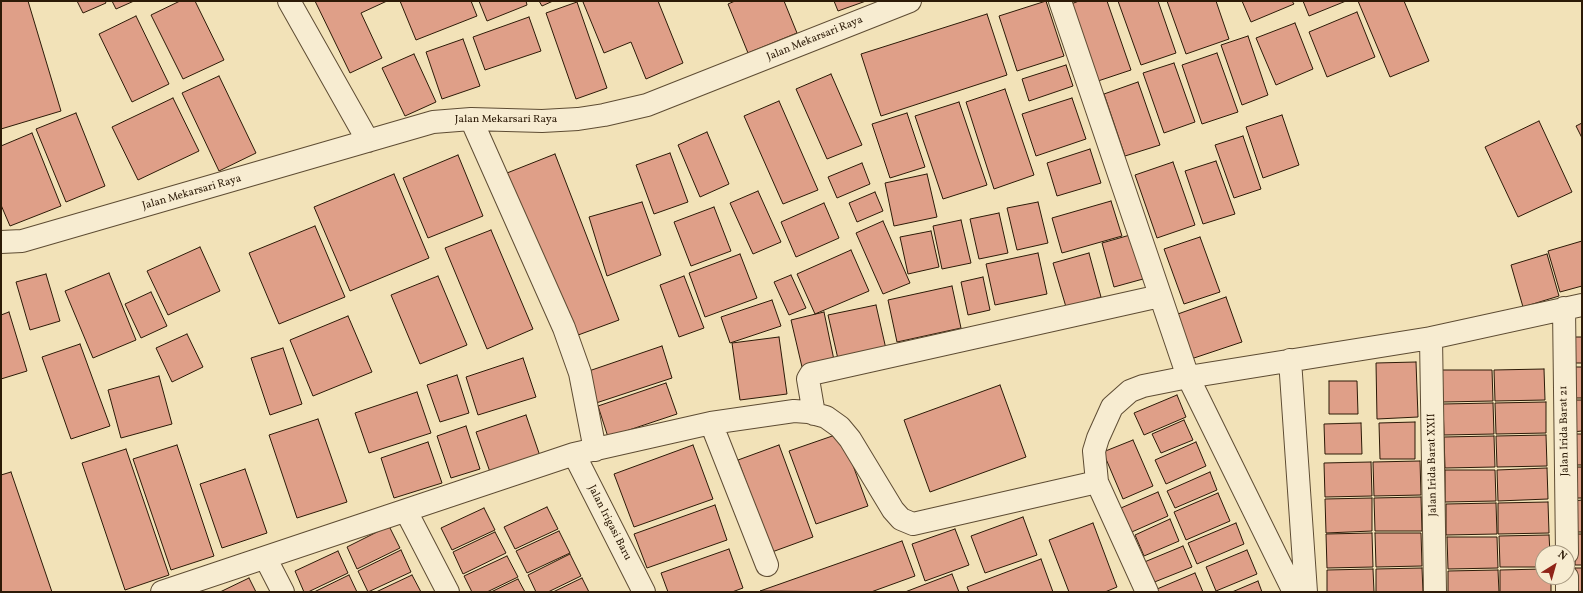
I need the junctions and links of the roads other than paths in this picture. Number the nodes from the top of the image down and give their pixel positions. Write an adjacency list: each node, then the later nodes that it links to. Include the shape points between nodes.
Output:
1 (289, 1): 5 (street)
2 (910, 1): 4 (street, Jalan Mekarsari Raya, via 647,106 604,115 549,121)
3 (1060, 1): 7 (street)
4 (471, 119): 5 (street, Jalan Mekarsari Raya, via 433,122); 14 (street, via 564,328 580,373)
5 (368, 141): 6 (street, Jalan Mekarsari Raya, via 22,242)
6 (1, 242)
7 (1160, 296): 11 (street); 12 (street, via 811,374 808,379)
8 (1573, 306): 9 (street); 18 (street, Jalan Irida Barat 21)
9 (1431, 338): 10 (street); 28 (street, Jalan Irida Barat XXII)
10 (1290, 360): 11 (street); 27 (street)
11 (1188, 377): 16 (street, via 1130,391 1112,407 1094,450); 26 (street)
12 (814, 414): 13 (street, via 794,411); 16 (street, via 826,417 840,427 893,510 901,519 913,524)
13 (711, 423): 14 (street); 20 (street)
14 (595, 450): 15 (street)
15 (574, 454): 17 (street); 21 (street, Jalan Irigasi Baru)
16 (1096, 482): 25 (street)
17 (406, 511): 19 (street); 24 (street)
18 (1566, 545)
19 (266, 559): 22 (street); 23 (street)
20 (767, 565)
21 (637, 590)
22 (162, 592)
23 (283, 592)
24 (448, 592)
25 (1147, 592)
26 (1294, 592)
27 (1306, 592)
28 (1435, 592)

